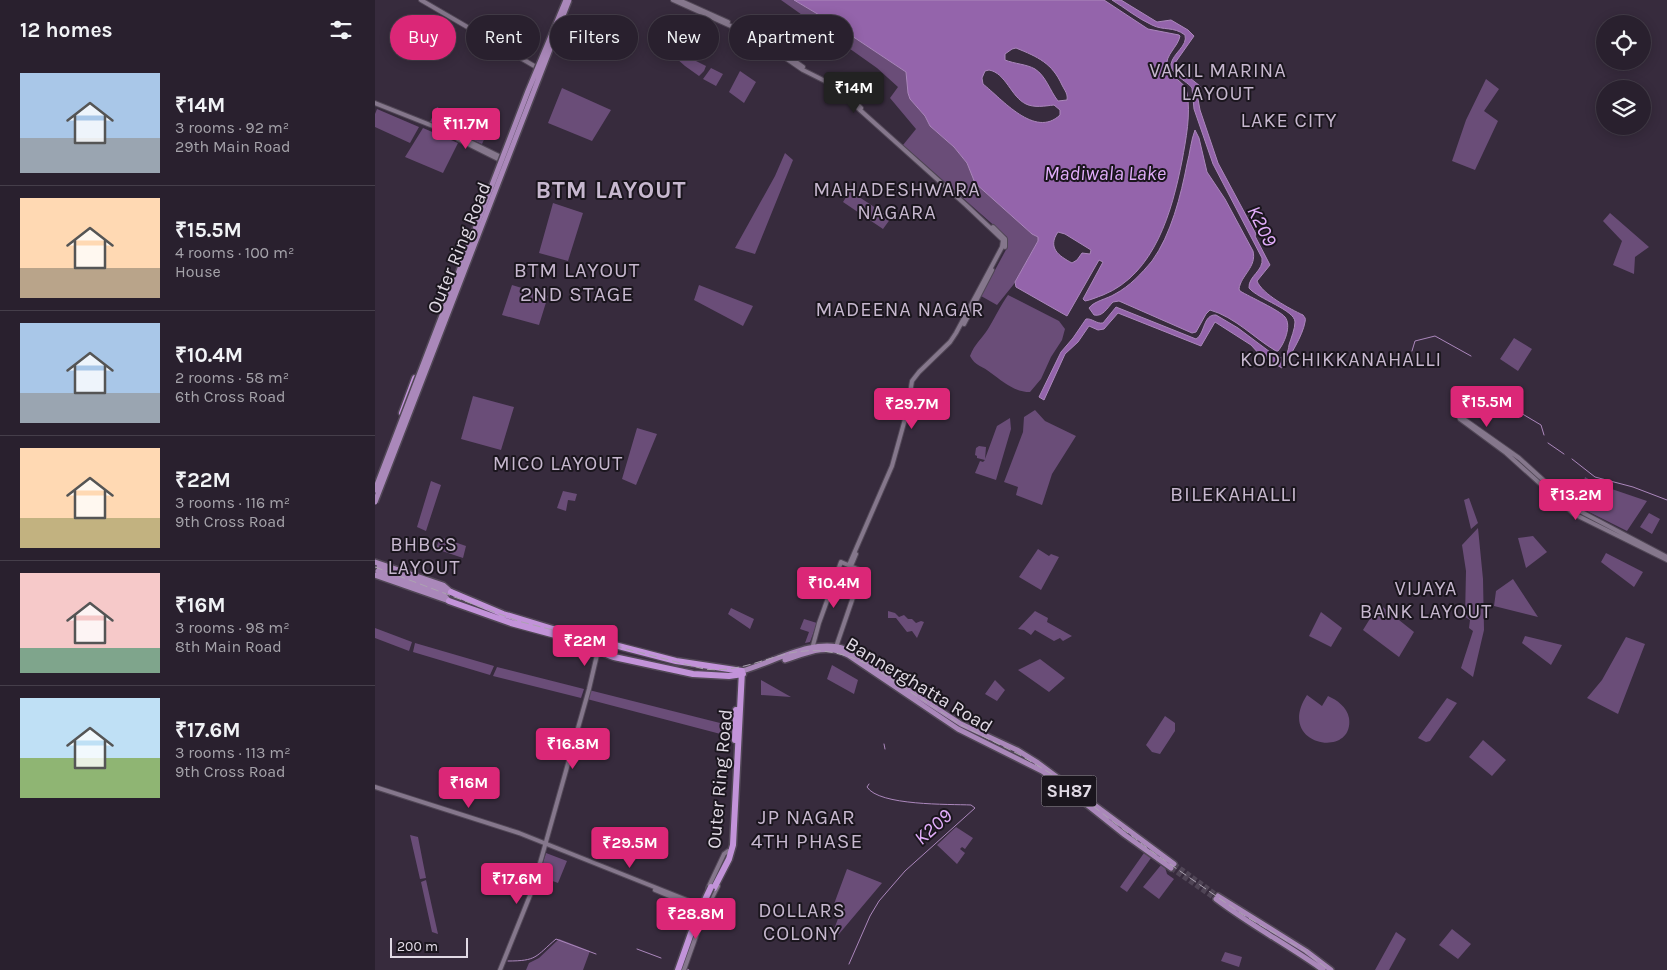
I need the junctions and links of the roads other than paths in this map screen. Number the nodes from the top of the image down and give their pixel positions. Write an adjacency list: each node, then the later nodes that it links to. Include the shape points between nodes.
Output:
1 (421, 0): 9 (main road)
2 (565, 0): 9 (highway, Outer Ring Road); 14 (main road, bridge)
3 (570, 0): 11 (highway, Outer Ring Road); 15 (main road, bridge)
4 (673, 0): 6 (main road)
5 (679, 0): 7 (main road)
6 (709, 15)
7 (710, 15)
8 (719, 19): 20 (main road, via 766,40 800,65 837,84 1006,241 952,343 914,382 894,469)
9 (536, 67): 11 (highway, Outer Ring Road)
10 (375, 103): 11 (main road)
11 (505, 160): 14 (highway, Outer Ring Road, via 488,190); 16 (highway, Outer Ring Road)
12 (1460, 418): 13 (main road)
13 (1505, 450): 17 (main road, via 1519,458 1574,508); 18 (main road, via 1574,514)
14 (375, 488)
15 (375, 502)
16 (375, 506)
17 (1667, 556)
18 (1667, 560)
19 (375, 562): 22 (main road, via 443,585)
20 (850, 565): 25 (main road, via 862,571); 26 (main road, via 841,562)
21 (377, 571): 22 (main road); 23 (main road, via 444,595)
22 (451, 592): 24 (highway, Bannerghatta Road, via 513,618)
23 (449, 601): 24 (highway, Bannerghatta Road, via 511,623 584,645)
24 (598, 646): 27 (highway, Bannerghatta Road); 27 (highway, Bannerghatta Road, via 607,655 693,674 729,676); 29 (main road)
25 (836, 648): 26 (main road, Bannerghatta Road, via 822,645); 31 (main road, Bannerghatta Road / SH87, via 958,729 1042,771 1125,835)
26 (813, 649): 27 (main road, Bannerghatta Road)
27 (741, 673): 30 (highway, Outer Ring Road)
28 (375, 788): 29 (main road)
29 (544, 844): 32 (main road); 32 (main road); 34 (main road, via 528,897)
30 (730, 852): 32 (main road, via 725,854); 33 (main road, via 732,859); 35 (highway, Outer Ring Road, bridge, via 698,920)
31 (1173, 866)
32 (699, 906): 33 (main road); 35 (main road)
33 (706, 910): 35 (main road)
34 (499, 970)
35 (680, 970)
36 (1323, 970): 37 (main road, via 1217,898 1306,951)
37 (1331, 970)

